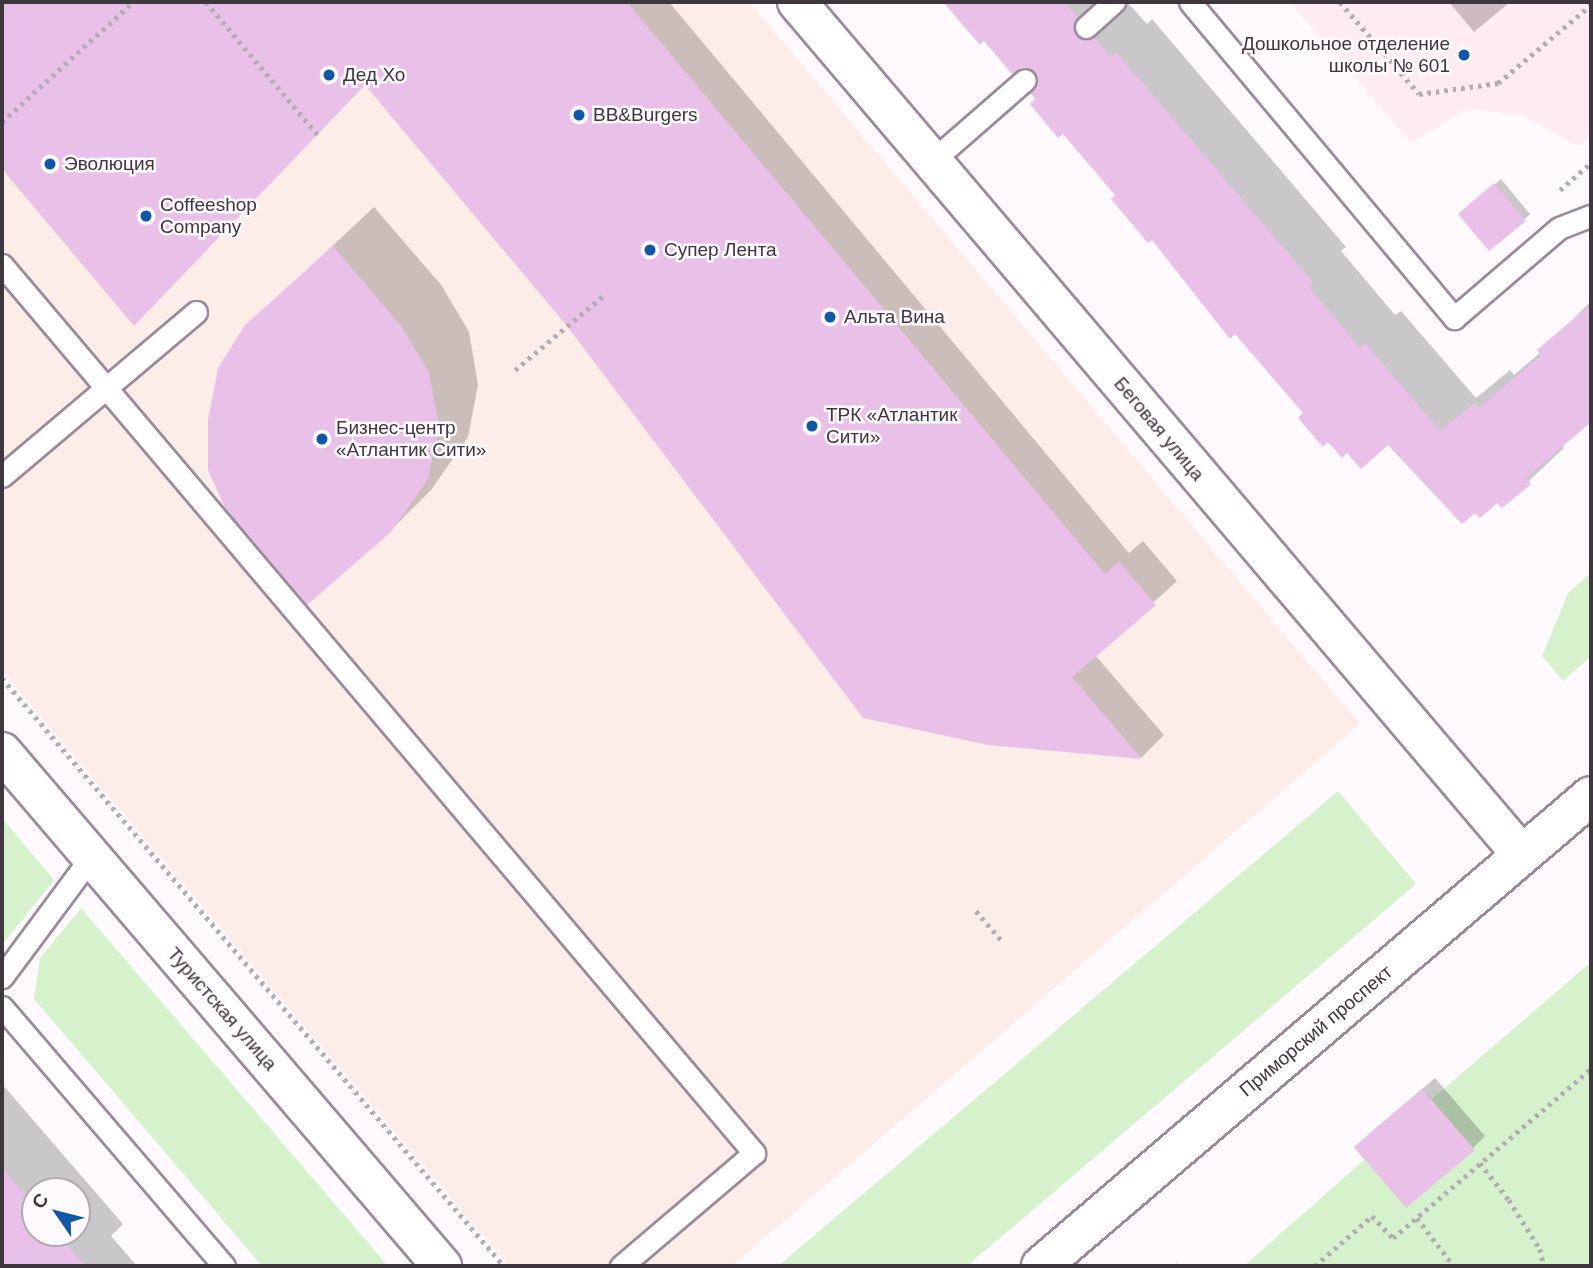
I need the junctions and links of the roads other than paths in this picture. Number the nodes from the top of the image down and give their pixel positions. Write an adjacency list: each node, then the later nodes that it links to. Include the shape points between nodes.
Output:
1 (797, 2): 6 (street, Беговая улица)
2 (1114, 2): 4 (lane)
3 (1190, 2): 7 (lane, via 1454,318 1559,228)
4 (1086, 27)
5 (1025, 79): 6 (lane)
6 (932, 161): 14 (street, Беговая улица)
7 (1591, 216)
8 (2, 265): 10 (lane)
9 (196, 312): 10 (lane)
10 (106, 388): 11 (lane); 20 (lane, via 754,1153)
11 (2, 476)
12 (2, 752): 15 (street, Туристская улица)
13 (1591, 796): 14 (street, Приморский проспект)
14 (1522, 855): 21 (street, Приморский проспект)
15 (91, 856): 16 (lane); 19 (street, Туристская улица)
16 (2, 977)
17 (2, 1007): 18 (lane)
18 (224, 1266)
19 (442, 1266)
20 (621, 1266)
21 (1041, 1266)

